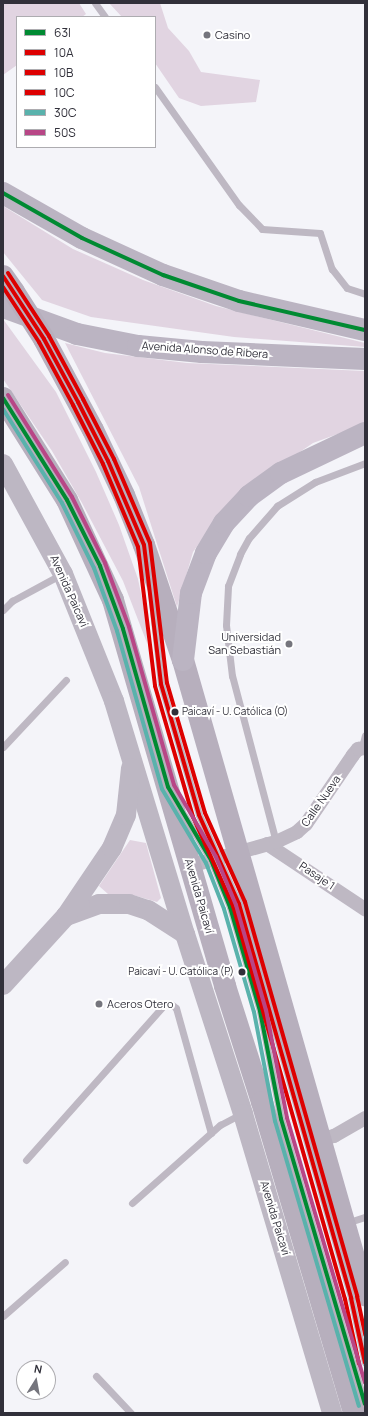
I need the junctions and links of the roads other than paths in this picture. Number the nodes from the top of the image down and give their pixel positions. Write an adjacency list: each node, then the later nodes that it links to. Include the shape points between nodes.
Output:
1 (95, 3): 2 (lane)
2 (104, 16)
3 (156, 88): 6 (lane, via 238,205 262,229 320,233 332,269 347,288)
4 (3, 193): 7 (highway, via 82,238 163,275 261,307)
5 (7, 292): 8 (highway, Avenida Alonso de Ribera, via 77,334 138,346 202,352); 13 (main road, bridge, via 44,339 108,461)
6 (365, 294)
7 (365, 330)
8 (365, 359)
9 (3, 398): 21 (main road, Avenida Paicaví, via 67,500 100,566 123,629)
10 (365, 434): 16 (highway, via 280,473 249,496 224,523 206,553 191,593)
11 (365, 463): 22 (lane, via 315,482 277,506 262,521 240,554 228,586 226,625 232,676)
12 (3, 464): 14 (street, Avenida Paicaví)
13 (144, 545): 16 (main road); 23 (lane, via 161,684 195,801)
14 (62, 574): 15 (lane, via 12,601); 20 (street, Avenida Paicaví, via 100,664)
15 (3, 610)
16 (183, 660): 23 (main road)
17 (66, 680): 19 (lane)
18 (361, 746): 22 (street, Calle Nueva, via 306,824 298,832)
19 (3, 747)
20 (131, 754): 26 (street, via 128,804 118,837); 27 (street, Avenida Paicaví)
21 (168, 787): 23 (lane); 24 (main road, Avenida Paicaví)
22 (272, 843): 23 (street, Calle Nueva); 25 (street, Pasaje 1)
23 (223, 857): 24 (street, Calle Nueva); 32 (main road); 39 (lane, via 270,1008 351,1298); 41 (lane, via 230,907 260,1011 281,1119)
24 (190, 866): 44 (main road, Avenida Paicaví)
25 (365, 909)
26 (66, 916): 27 (street, via 99,904 129,904 148,910); 28 (street)
27 (185, 934): 29 (street, Avenida Paicaví)
28 (4, 983)
29 (243, 1114): 31 (lane); 43 (street, Avenida Paicaví)
30 (365, 1118): 32 (street, via 334,1136)
31 (211, 1133): 33 (lane, via 176,1008 171,1004 164,1005); 34 (lane)
32 (319, 1140): 35 (main road)
33 (26, 1160)
34 (132, 1203)
35 (355, 1220): 37 (main road)
36 (65, 1262): 38 (lane)
37 (365, 1295)
38 (3, 1316)
39 (365, 1363)
40 (96, 1376): 42 (lane)
41 (365, 1404)
42 (131, 1413)
43 (332, 1413)
44 (354, 1413)

